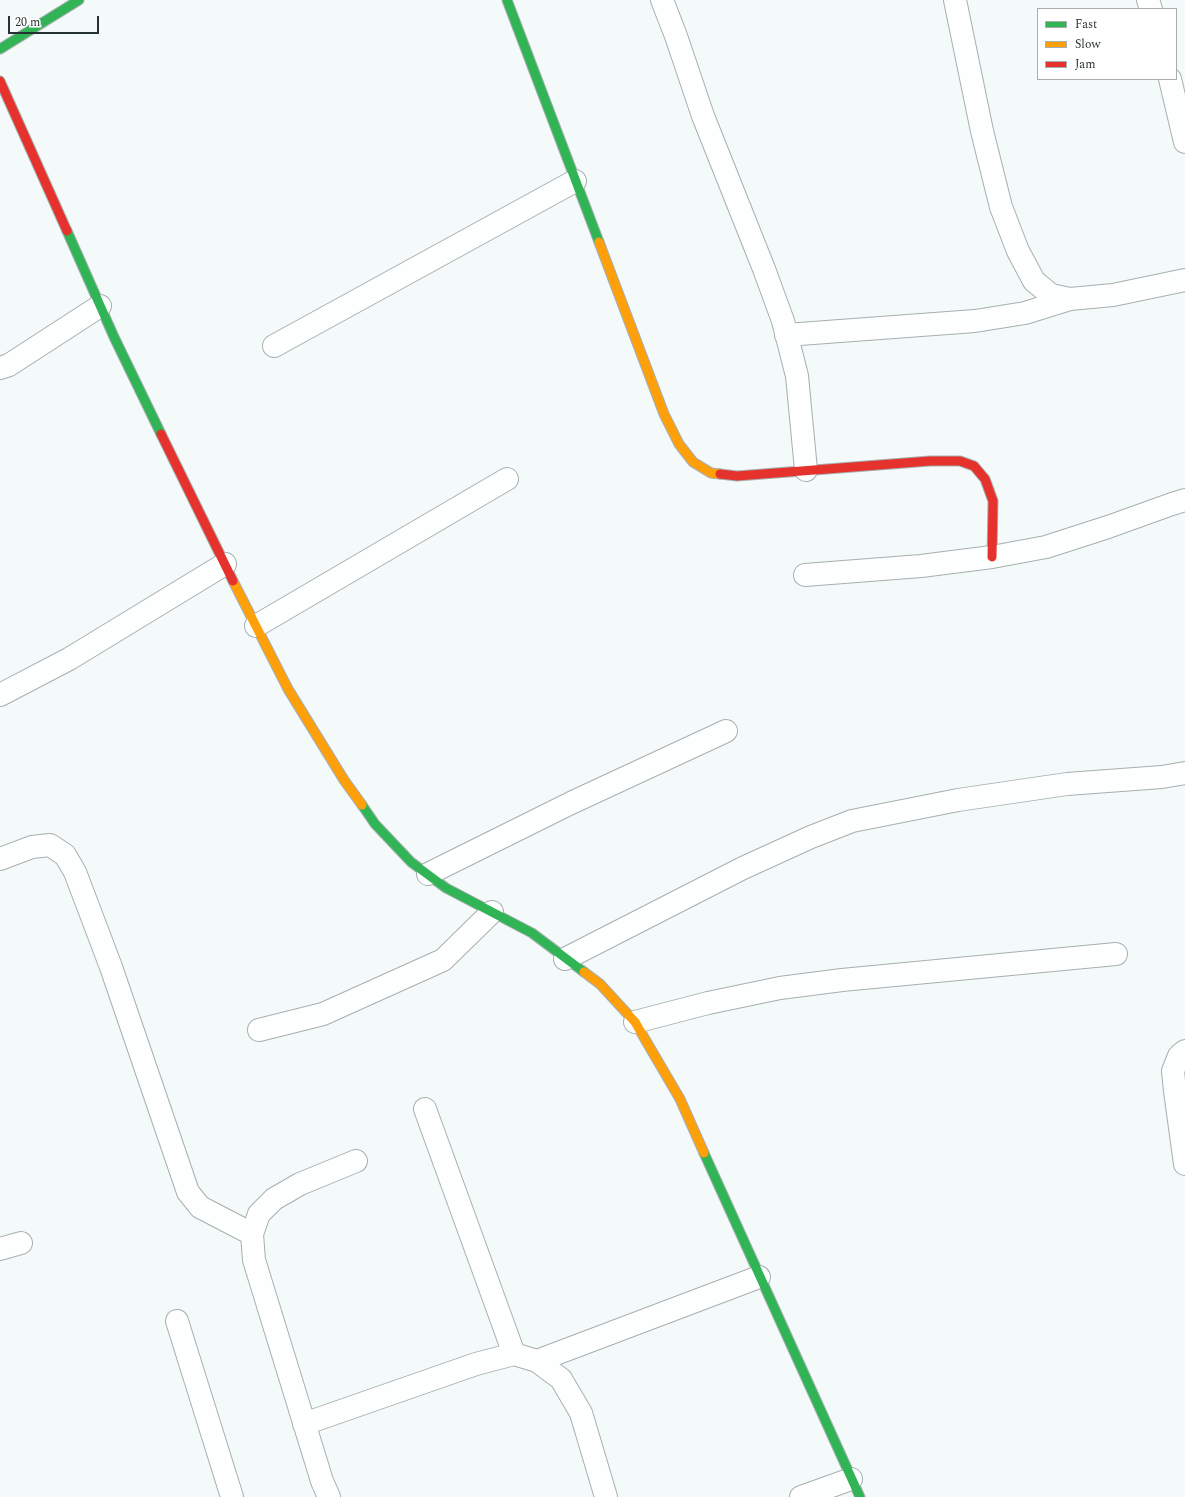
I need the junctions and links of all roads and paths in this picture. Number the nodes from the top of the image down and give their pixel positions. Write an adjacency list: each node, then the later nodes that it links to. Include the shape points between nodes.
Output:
1 (79, 0): 5 (street)
2 (507, 0): 9 (street)
3 (662, 0): 13 (street, via 703,116 764,269)
4 (955, 0): 11 (street, via 982,132 1001,207 1018,251 1034,281 1051,295)
5 (0, 49)
6 (1170, 80): 8 (street)
7 (0, 81): 12 (street)
8 (1185, 142)
9 (575, 181): 14 (street); 16 (street, via 664,414 679,444 693,462 711,473 737,476)
10 (1185, 280): 11 (street, via 1113,295)
11 (1070, 299): 13 (street, via 1025,313 975,322)
12 (100, 306): 15 (street, via 9,365); 20 (street)
13 (786, 335): 16 (street, via 797,376)
14 (274, 346)
15 (0, 368)
16 (806, 470): 19 (street, via 930,461 960,461 974,466 985,479 993,501)
17 (506, 479): 22 (street)
18 (1185, 500): 19 (street, via 1046,547)
19 (992, 557): 21 (street, via 921,566)
20 (225, 564): 22 (street); 23 (street, via 69,659)
21 (805, 575)
22 (256, 626): 27 (street, via 288,689 344,780 375,824 411,862)
23 (0, 695)
24 (726, 731): 27 (street, via 571,803)
25 (1185, 773): 30 (street, via 1052,786 958,800 852,821 743,868)
26 (0, 859): 37 (street, via 32,847 50,845 65,855 75,872 111,967 188,1192 200,1206)
27 (428, 874): 28 (street, via 446,888)
28 (492, 912): 30 (street, via 532,933); 32 (street, via 443,960 323,1014)
29 (1116, 954): 31 (street, via 780,988)
30 (565, 959): 31 (street, via 600,984)
31 (635, 1022): 40 (street, via 680,1099)
32 (259, 1030)
33 (1185, 1051): 36 (street, via 1178,1056 1173,1071)
34 (425, 1109): 42 (street)
35 (356, 1161): 37 (street, via 300,1184 274,1199 259,1214)
36 (1185, 1164)
37 (252, 1234): 44 (street, via 254,1260)
38 (21, 1243): 39 (street)
39 (0, 1249)
40 (759, 1276): 43 (street); 45 (street)
41 (177, 1321): 46 (street)
42 (514, 1354): 43 (street); 44 (street, via 476,1364)
43 (537, 1361): 48 (street, via 561,1379 580,1413)
44 (304, 1424): 47 (street)
45 (855, 1488): 49 (street)
46 (232, 1497)
47 (329, 1497)
48 (606, 1497)
49 (801, 1497)

